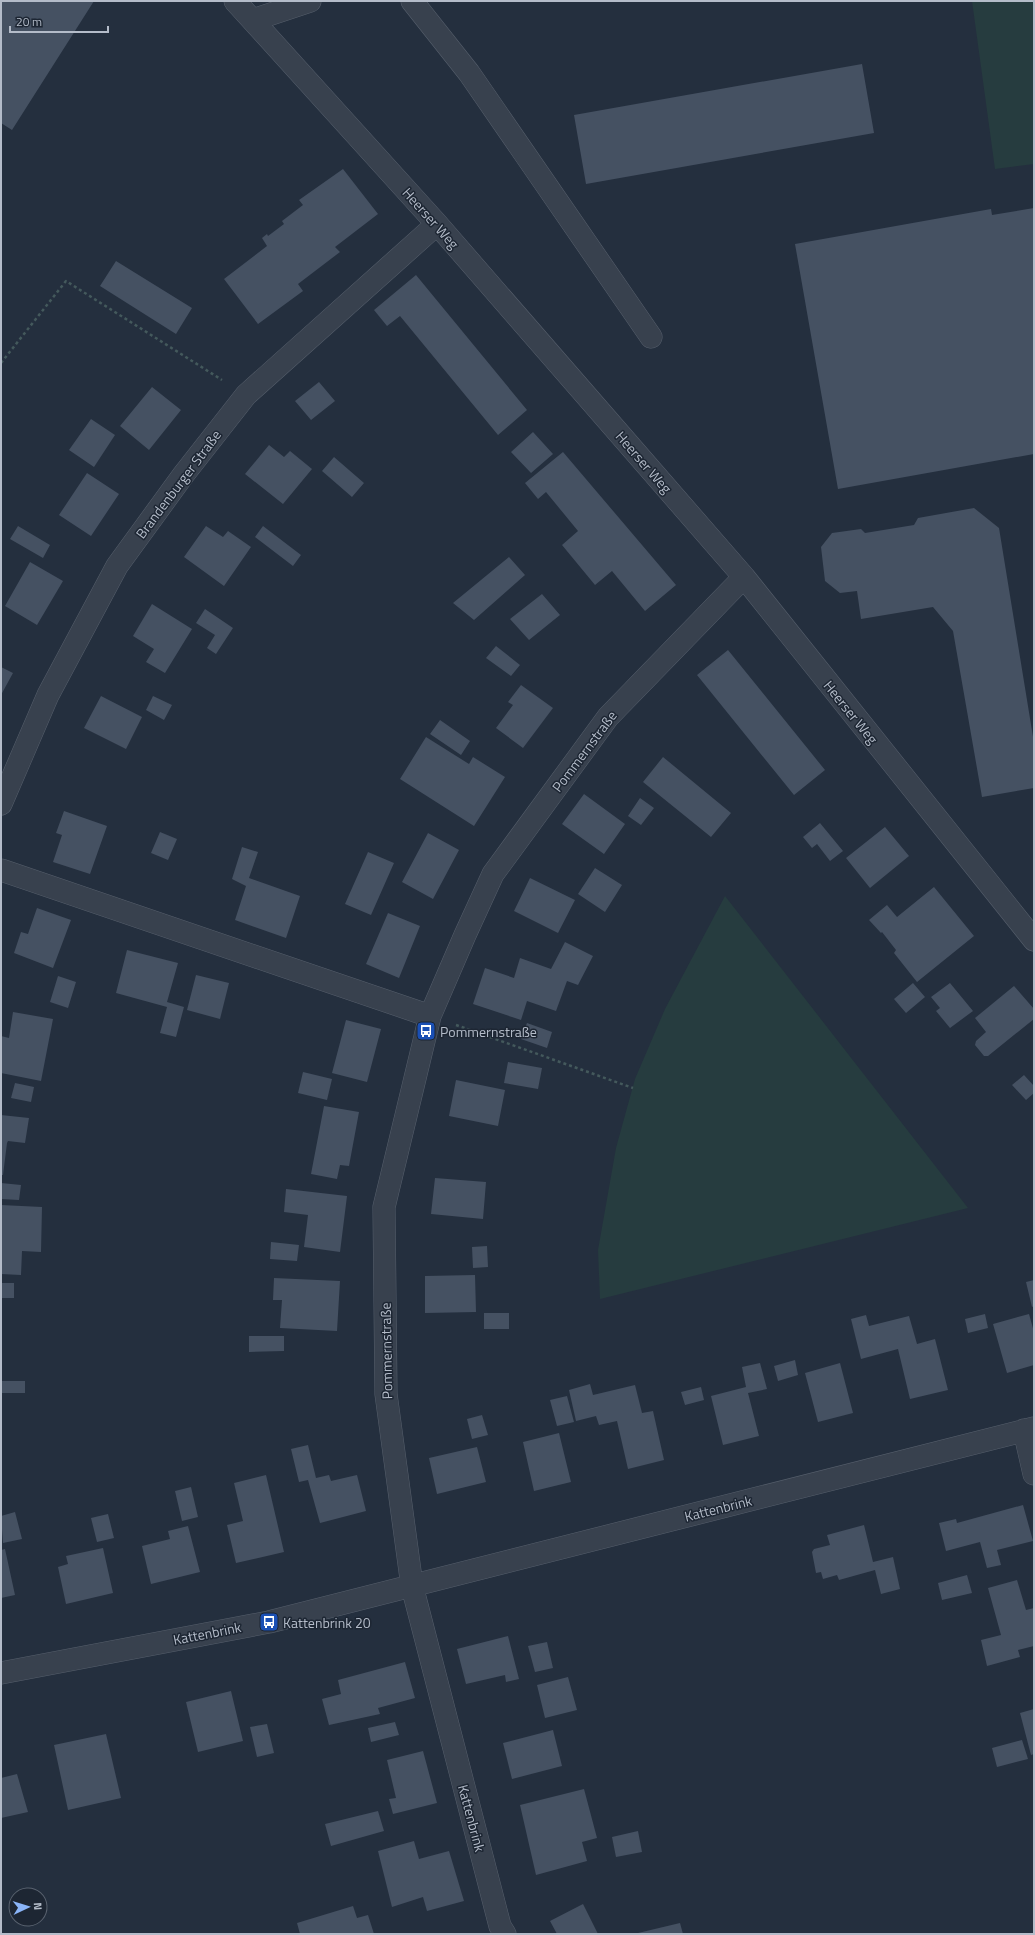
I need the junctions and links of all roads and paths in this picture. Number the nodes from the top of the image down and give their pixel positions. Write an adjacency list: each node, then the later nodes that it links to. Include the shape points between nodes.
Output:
1 (235, 1): 4 (street, Heerser Weg)
2 (310, 1): 4 (street)
3 (412, 1): 6 (street, via 469,73)
4 (253, 20): 5 (street, Heerser Weg)
5 (437, 224): 8 (street, Brandenburger Straße); 9 (street, Heerser Weg)
6 (651, 337)
7 (1, 363): 8 (path, via 66,280)
8 (246, 395): 10 (street, Brandenburger Straße, via 117,566 48,695)
9 (744, 577): 12 (street, Heerser Weg); 13 (street, Pommernstraße, via 608,717 493,874)
10 (1, 804)
11 (1, 870): 13 (street)
12 (1034, 940)
13 (430, 1016): 14 (path); 17 (street, Pommernstraße, via 384,1207 386,1394)
14 (633, 1088)
15 (1029, 1429): 16 (street, Kattenbrink); 17 (street, Kattenbrink)
16 (1034, 1474)
17 (412, 1586): 18 (street, Kattenbrink, via 269,1622); 19 (street, Kattenbrink)
18 (1, 1673)
19 (504, 1934)

